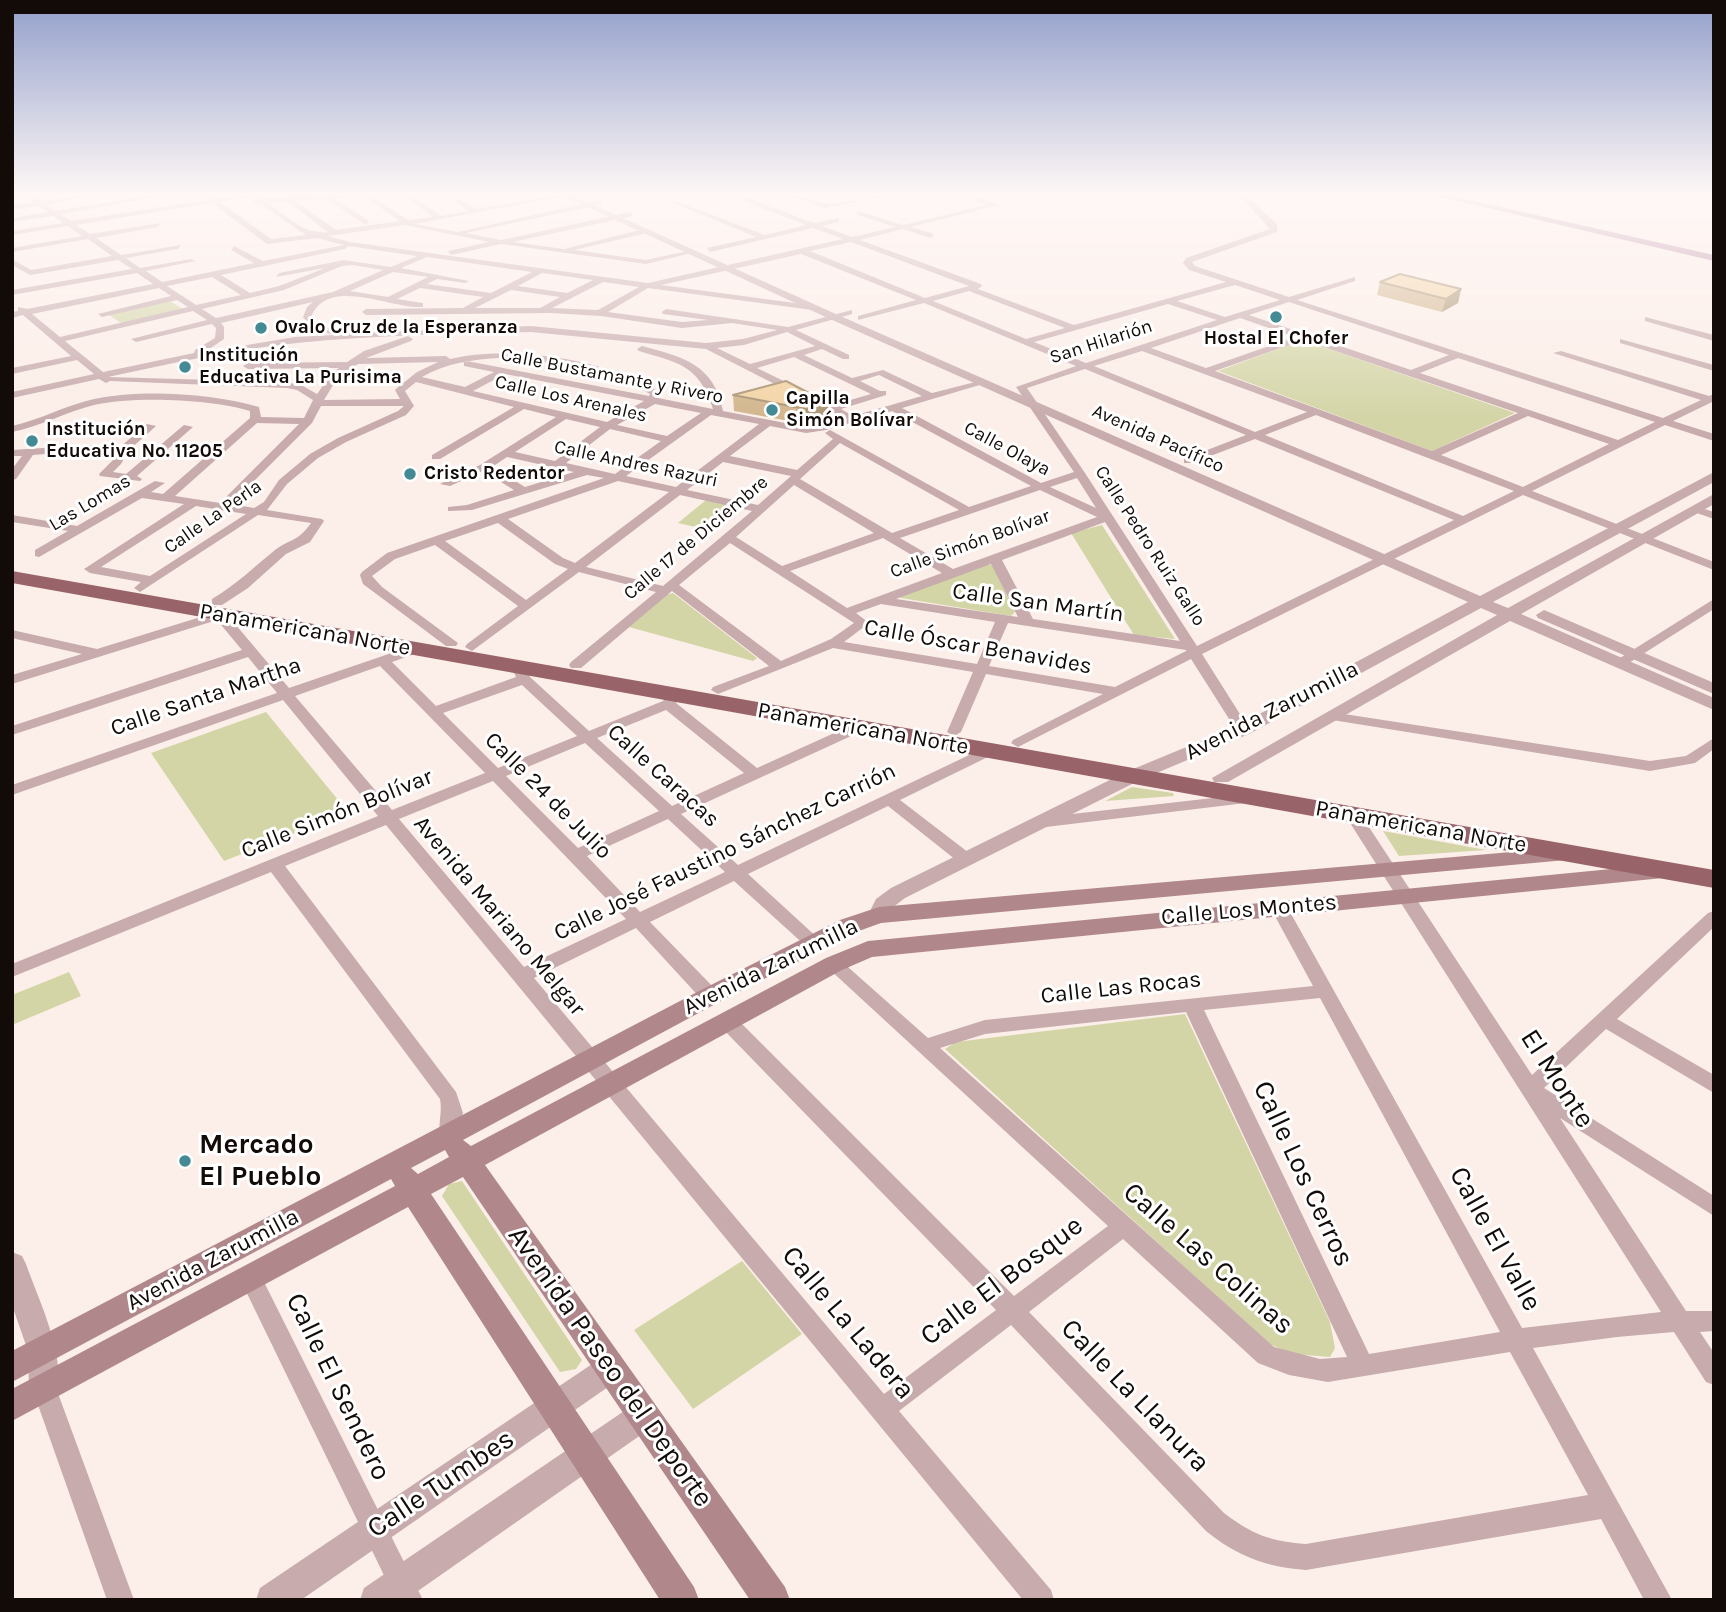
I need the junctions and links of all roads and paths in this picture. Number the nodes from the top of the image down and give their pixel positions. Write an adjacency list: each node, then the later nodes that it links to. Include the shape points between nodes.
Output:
1 (26, 270): 2 (street)
2 (46, 270)
3 (143, 270): 17 (street)
4 (225, 270): 19 (street)
5 (271, 270): 20 (street)
6 (303, 270): 20 (street)
7 (326, 270): 28 (street)
8 (392, 270): 34 (street)
9 (402, 270): 21 (street)
10 (535, 270): 18 (street)
11 (711, 270): 30 (street)
12 (731, 270): 50 (street, Avenida Pacífico)
13 (757, 270): 58 (street, Avenida Pacífico)
14 (850, 270): 44 (street)
15 (936, 270): 32 (street, via 978,286)
16 (1205, 270): 26 (street)
17 (139, 271): 27 (street); 35 (street)
18 (540, 271): 24 (street); 31 (street)
19 (212, 273): 27 (street); 37 (street)
20 (279, 275): 28 (street)
21 (437, 276): 25 (street); 29 (street)
22 (476, 276): 25 (street)
23 (1352, 279): 45 (street, San Hilarión)
24 (600, 280): 30 (street); 39 (street)
25 (465, 281): 33 (street)
26 (1235, 282): 45 (street); 47 (street)
27 (159, 284): 40 (street); 54 (street)
28 (295, 284): 37 (street)
29 (418, 285): 33 (street); 43 (street)
30 (646, 286): 36 (street); 56 (street)
31 (510, 287): 38 (street); 39 (street)
32 (969, 288): 44 (street); 67 (street)
33 (447, 289): 38 (street)
34 (343, 292): 41 (street); 43 (street)
35 (12, 293)
36 (696, 293): 42 (street); 50 (street)
37 (249, 296): 49 (street)
38 (493, 296): 53 (street)
39 (569, 296): 52 (street)
40 (178, 297): 49 (street); 66 (street, via 102,314)
41 (326, 297): 62 (street); 72 (street, via 307,312 309,322 323,330)
42 (686, 299)
43 (388, 300): 51 (street); 51 (street, via 366,312)
44 (924, 300): 58 (street); 78 (street)
45 (1293, 300): 59 (street, San Hilarión); 87 (street)
46 (12, 301): 54 (street)
47 (1169, 301): 65 (street); 67 (street)
48 (676, 306): 55 (street)
49 (194, 308): 62 (street); 66 (street)
50 (817, 309): 60 (street, Avenida Pacífico)
51 (449, 310): 53 (street)
52 (542, 310): 53 (street); 56 (street)
53 (463, 311): 69 (street)
54 (25, 312): 57 (street); 75 (street)
55 (666, 312): 63 (street); 64 (street)
56 (599, 313): 63 (street); 70 (street)
57 (12, 315)
58 (855, 315): 60 (street); 109 (street, Avenida Pacífico)
59 (1242, 316): 65 (street, San Hilarión); 73 (street)
60 (834, 317): 68 (street); 107 (street, Avenida Pacífico)
61 (1648, 319): 74 (street)
62 (214, 321): 79 (street, via 136,339); 90 (street, via 220,327 219,339)
63 (649, 321): 64 (street, via 695,326)
64 (731, 321): 68 (street)
65 (1227, 321): 83 (street, San Hilarión)
66 (118, 326): 75 (street)
67 (1074, 328): 78 (street)
68 (791, 330): 80 (street); 81 (street)
69 (448, 331): 70 (street); 72 (street); 93 (street, via 385,346)
70 (568, 331): 71 (street)
71 (589, 334): 80 (street); 126 (street, via 699,370 712,387)
72 (362, 335): 76 (street)
73 (1303, 337): 100 (street); 102 (street)
74 (1714, 338)
75 (58, 340): 88 (street)
76 (295, 340): 82 (street); 96 (street)
77 (1623, 341): 98 (street)
78 (1024, 342): 95 (street)
79 (146, 346)
80 (706, 346): 97 (street)
81 (824, 346): 86 (street); 89 (street)
82 (246, 347): 90 (street); 94 (street)
83 (1141, 347): 95 (street, San Hilarión); 100 (street)
84 (1558, 353): 116 (street)
85 (156, 354): 92 (street)
86 (795, 354): 97 (street); 105 (street)
87 (1458, 354): 102 (street); 133 (street)
88 (79, 357): 99 (street); 103 (street)
89 (846, 357)
90 (183, 358): 92 (street)
91 (456, 360): 93 (street, Calle Bustamante y Rivero); 101 (street, Calle Bustamante y Rivero); 104 (street); 119 (street, via 517,356 564,361 648,388 655,393)
92 (167, 362): 103 (street)
93 (351, 363): 96 (street, Calle Bustamante y Rivero); 118 (street, via 335,375)
94 (248, 366): 96 (street, Calle Bustamante y Rivero); 106 (street)
95 (1082, 366): 109 (street, San Hilarión); 140 (street)
96 (294, 367)
97 (749, 367): 110 (street)
98 (1714, 368)
99 (13, 370)
100 (1207, 371): 127 (street)
101 (502, 372): 111 (street); 119 (street, Calle Bustamante y Rivero)
102 (1410, 374): 128 (street)
103 (102, 377): 106 (street); 114 (street); 117 (street, via 117,392)
104 (413, 378): 111 (street, Calle Los Arenales); 120 (street, via 400,390)
105 (852, 381): 108 (street, via 880,372); 113 (street)
106 (232, 382): 118 (street, via 287,385)
107 (980, 382): 115 (street); 122 (street, Avenida Pacífico)
108 (907, 385): 113 (street); 115 (street)
109 (1021, 387): 122 (street, Calle Pedro Ruiz Gallo); 152 (street, Avenida Pacífico)
110 (792, 388): 112 (street); 125 (street)
111 (466, 391): 123 (street, Calle Los Arenales)
112 (780, 392)
113 (879, 394): 125 (street)
114 (12, 395)
115 (930, 396): 124 (street)
116 (1711, 398): 133 (street)
117 (117, 399): 129 (street, via 241,404); 139 (street)
118 (317, 401): 120 (street); 132 (street)
119 (652, 401): 126 (street, Calle Bustamante y Rivero); 136 (street)
120 (408, 402): 178 (street, Calle La Perla, via 402,413 314,456)
121 (733, 405): 126 (street)
122 (1033, 405): 156 (street, Calle Pedro Ruiz Gallo); 191 (street, Avenida Pacífico)
123 (522, 406): 130 (street, Calle Los Arenales); 150 (street)
124 (893, 407): 131 (street); 165 (street, Calle Olaya)
125 (832, 409): 131 (street)
126 (713, 412): 134 (street, Calle Bustamante y Rivero); 143 (street)
127 (1316, 412): 140 (street); 149 (street)
128 (1527, 413): 144 (street); 149 (street)
129 (256, 416): 132 (street); 164 (street)
130 (564, 416): 136 (street, Calle Los Arenales); 148 (street)
131 (852, 419): 138 (street)
132 (308, 421): 173 (street)
133 (1665, 422): 142 (street); 144 (street)
134 (766, 424): 138 (street, Calle Bustamante y Rivero); 151 (street)
135 (151, 426): 160 (street, via 104,474)
136 (608, 426): 143 (street, Calle Los Arenales); 153 (street)
137 (188, 427): 160 (street)
138 (822, 428): 141 (street)
139 (12, 429)
140 (1255, 435): 152 (street); 183 (street)
141 (840, 438): 159 (street, Calle 17 de Diciembre); 177 (street)
142 (1714, 438)
143 (669, 440): 161 (street)
144 (1619, 444): 167 (street)
145 (90, 448): 146 (street)
146 (30, 452): 147 (street); 158 (street)
147 (12, 453)
148 (504, 453): 153 (street, Calle Andres Razuri); 154 (street)
149 (1432, 456): 167 (street)
150 (436, 457)
151 (722, 458): 159 (street); 168 (street)
152 (1188, 461): 191 (street, Avenida Pacífico)
153 (557, 465): 155 (street, Calle Andres Razuri)
154 (484, 467): 163 (street); 166 (street)
155 (586, 471): 161 (street, Calle Andres Razuri); 166 (street)
156 (1080, 472): 165 (street); 180 (street, Calle Pedro Ruiz Gallo)
157 (1714, 475): 184 (street, Avenida Zarumilla)
158 (12, 477)
159 (797, 477): 175 (street, Calle 17 de Diciembre); 186 (street)
160 (128, 478): 162 (street)
161 (616, 478): 168 (street, Calle Andres Razuri); 182 (street)
162 (159, 482): 164 (street); 169 (street, Las Lomas)
163 (446, 484)
164 (179, 486): 170 (street)
165 (1039, 486): 177 (street); 180 (street, Calle Olaya)
166 (524, 491): 174 (street)
167 (1522, 491): 183 (street); 184 (street)
168 (680, 492): 175 (street, Calle Andres Razuri); 195 (street)
169 (139, 494): 170 (street); 185 (street, Las Lomas)
170 (166, 498): 172 (street)
171 (1714, 498): 176 (street, Avenida Zarumilla)
172 (195, 502): 173 (street); 199 (street, via 90,569)
173 (223, 506): 178 (street)
174 (452, 509)
175 (760, 509): 187 (street, Calle 17 de Diciembre)
176 (1695, 509): 179 (street); 188 (street, Avenida Zarumilla)
177 (967, 510): 186 (street)
178 (254, 513): 199 (street, Calle La Perla); 205 (street, via 318,522 306,539 282,551)
179 (1714, 516)
180 (1107, 517): 192 (street, Calle Simón Bolívar); 214 (street, Calle Pedro Ruiz Gallo)
181 (12, 519): 185 (street)
182 (502, 520): 189 (street); 195 (street, via 559,561)
183 (1464, 520): 191 (street)
184 (1616, 528): 188 (street); 201 (street, Avenida Zarumilla)
185 (80, 530): 190 (street, Las Lomas)
186 (887, 535): 196 (street); 197 (street)
187 (729, 537): 196 (street, Calle Óscar Benavides); 200 (street, Calle 17 de Diciembre)
188 (1643, 539): 194 (street); 206 (street, Avenida Zarumilla)
189 (437, 541): 204 (street); 212 (street, via 391,556 366,575 367,581)
190 (39, 553)
191 (1393, 556): 201 (street, Avenida Pacífico); 214 (street)
192 (994, 557): 197 (street, Calle Simón Bolívar); 209 (street)
193 (12, 565): 199 (highway, Panamericana Norte)
194 (1714, 566)
195 (577, 568): 200 (street); 204 (street)
196 (782, 570): 207 (street, Calle Óscar Benavides)
197 (951, 573): 202 (street, Calle Simón Bolívar)
198 (12, 577): 205 (highway, Panamericana Norte)
199 (147, 584): 205 (highway, Panamericana Norte)
200 (668, 587): 220 (street, Calle 17 de Diciembre); 221 (street)
201 (1488, 598): 206 (street, Avenida Pacífico); 234 (street, Avenida Zarumilla)
202 (878, 600): 207 (street, Calle Simón Bolívar); 208 (street, Calle San Martín)
203 (1714, 603): 217 (street)
204 (526, 606): 212 (street)
205 (218, 608): 212 (highway, Panamericana Norte); 213 (highway, Panamericana Norte); 215 (street, Avenida Mariano Melgar); 216 (street)
206 (1517, 610): 217 (street, Avenida Pacífico); 219 (street, Avenida Pacífico); 232 (street, Avenida Zarumilla)
207 (848, 612): 211 (street, Calle Óscar Benavides, via 862,623)
208 (1003, 619): 209 (street, Calle San Martín); 222 (street)
209 (1028, 623): 214 (street, Calle San Martín)
210 (12, 634): 216 (street)
211 (831, 644): 221 (street); 222 (street, Calle Óscar Benavides)
212 (461, 645): 220 (highway, Panamericana Norte)
213 (415, 649): 218 (street, Calle Santa Martha); 223 (highway, Panamericana Norte)
214 (1193, 650): 227 (street); 234 (street, Calle Pedro Ruiz Gallo)
215 (251, 652): 228 (street, Avenida Mariano Melgar); 235 (street)
216 (96, 653): 224 (street)
217 (1634, 654): 219 (street); 225 (street, Avenida Pacífico)
218 (382, 660): 228 (street, Calle Santa Martha); 231 (street, Calle 24 de Julio)
219 (1619, 663): 230 (street, Avenida Pacífico)
220 (576, 665): 226 (highway, Panamericana Norte)
221 (778, 666): 226 (street)
222 (982, 669): 227 (street, Calle Óscar Benavides); 236 (street)
223 (521, 673): 229 (highway, Panamericana Norte); 231 (street); 237 (street, Calle Caracas)
224 (12, 680)
225 (1714, 688)
226 (718, 690): 236 (highway, Panamericana Norte)
227 (1118, 692): 239 (street)
228 (285, 693): 246 (street, Calle Santa Martha); 251 (street, Avenida Mariano Melgar)
229 (671, 700): 233 (highway, Panamericana Norte); 237 (street, Calle Simón Bolívar); 242 (street)
230 (1714, 705)
231 (433, 712): 243 (street, Calle 24 de Julio)
232 (1331, 716): 238 (street, via 1650,766 1690,760); 245 (street, Avenida Zarumilla)
233 (857, 728): 240 (highway, Panamericana Norte); 242 (street)
234 (1243, 730): 241 (street, Avenida Zarumilla)
235 (12, 731)
236 (954, 732): 239 (highway, Panamericana Norte)
237 (587, 737): 243 (street, Calle Simón Bolívar); 249 (street, Calle Caracas)
238 (1714, 742)
239 (1018, 743): 241 (highway, Panamericana Norte)
240 (989, 751): 244 (highway, Panamericana Norte); 248 (street, Calle José Faustino Sánchez Carrión)
241 (1161, 766): 244 (street, Avenida Zarumilla); 245 (highway, Panamericana Norte)
242 (755, 774): 249 (street)
243 (494, 775): 251 (street, Calle Simón Bolívar); 254 (street, Calle 24 de Julio)
244 (1133, 776): 247 (highway, Panamericana Norte); 252 (street, Avenida Zarumilla)
245 (1222, 778): 257 (highway, Panamericana Norte)
246 (12, 790)
247 (1257, 798): 250 (highway, Panamericana Norte); 252 (street)
248 (889, 799): 255 (street); 260 (street, Calle José Faustino Sánchez Carrión)
249 (670, 813): 254 (street); 260 (street, Calle Caracas)
250 (1353, 815): 253 (highway, Panamericana Norte); 259 (street, El Monte)
251 (388, 818): 256 (street, Calle Simón Bolívar); 270 (street, Avenida Mariano Melgar)
252 (1046, 822): 255 (street, Avenida Zarumilla)
253 (1572, 854): 258 (highway, Panamericana Norte); 259 (main road)
254 (576, 855): 266 (street, Calle 24 de Julio)
255 (967, 860): 264 (street, Avenida Zarumilla, via 898,892 883,904)
256 (274, 864): 269 (street, Calle Simón Bolívar); 281 (street, via 449,1097)
257 (1714, 864)
258 (1667, 871): 261 (highway, Panamericana Norte); 262 (main road, Calle Los Montes)
259 (1388, 872): 262 (street, El Monte); 264 (main road)
260 (736, 873): 266 (street, Calle José Faustino Sánchez Carrión); 267 (street, Calle Caracas)
261 (1714, 879)
262 (1405, 896): 263 (main road, Calle Los Montes); 280 (street, El Monte)
263 (1279, 907): 268 (main road, Calle Los Montes, via 884,945); 271 (street, Calle El Valle)
264 (879, 915): 267 (main road, Avenida Zarumilla)
265 (1714, 917): 274 (street)
266 (636, 920): 270 (street, Calle José Faustino Sánchez Carrión); 272 (street, Calle 24 de Julio)
267 (814, 944): 272 (main road, Avenida Zarumilla)
268 (834, 964): 275 (main road, Avenida Zarumilla); 276 (street, Calle Las Colinas)
269 (12, 971)
270 (520, 976): 277 (street, Avenida Mariano Melgar)
271 (1324, 991): 273 (street, Calle Las Rocas); 290 (street, Calle El Valle)
272 (710, 996): 277 (main road, Avenida Zarumilla)
273 (1192, 1005): 276 (street, Calle Las Rocas, via 985,1027); 292 (street, Calle Los Cerros)
274 (1603, 1020): 279 (street); 280 (street)
275 (727, 1021): 278 (main road, Avenida Zarumilla); 287 (street, Calle La Llanura)
276 (925, 1046): 284 (street, Calle Las Colinas)
277 (588, 1059): 278 (street, Avenida Mariano Melgar); 281 (main road, Avenida Zarumilla)
278 (608, 1084): 281 (main road, Avenida Zarumilla); 299 (street, Calle La Ladera)
279 (1714, 1085)
280 (1530, 1089): 283 (street); 288 (street, El Monte)
281 (458, 1147): 282 (main road, Avenida Zarumilla); 294 (main road, Avenida Paseo del Deporte)
282 (403, 1176): 286 (main road, Avenida Zarumilla); 291 (main road, Avenida Zarumilla); 298 (main road)
283 (1714, 1207)
284 (1124, 1226): 287 (street, Calle El Bosque); 292 (street, Calle Las Colinas, via 1266,1355 1306,1369)
285 (12, 1264): 291 (street)
286 (250, 1277): 296 (main road, Avenida Zarumilla); 303 (street, Calle El Sendero)
287 (1012, 1310): 299 (street, Calle El Bosque); 302 (street, Calle La Llanura, via 1216,1522 1240,1542 1268,1554 1306,1557)
288 (1680, 1321): 289 (street, Calle Las Colinas); 290 (street, Calle Las Colinas); 295 (street, El Monte)
289 (1714, 1321)
290 (1516, 1339): 292 (street, Calle Las Colinas); 302 (street, Calle El Valle)
291 (42, 1351): 293 (main road, Avenida Zarumilla); 296 (street)
292 (1363, 1366)
293 (12, 1367)
294 (611, 1368): 298 (street, Calle Tumbes); 300 (main road, Avenida Paseo del Deporte)
295 (1714, 1374)
296 (44, 1388): 297 (main road, Avenida Zarumilla); 305 (street)
297 (12, 1406)
298 (555, 1406): 301 (main road); 303 (street, Calle Tumbes)
299 (882, 1410): 309 (street, Calle La Ladera)
300 (643, 1415): 301 (street); 308 (main road, Avenida Paseo del Deporte)
301 (587, 1454): 304 (street); 307 (main road)
302 (1607, 1505): 310 (street, Calle El Valle)
303 (376, 1529): 304 (street, Calle El Sendero); 306 (street, Calle Tumbes)
304 (396, 1594)
305 (121, 1600)
306 (272, 1600)
307 (681, 1600)
308 (772, 1600)
309 (1041, 1600)
310 (1659, 1600)

